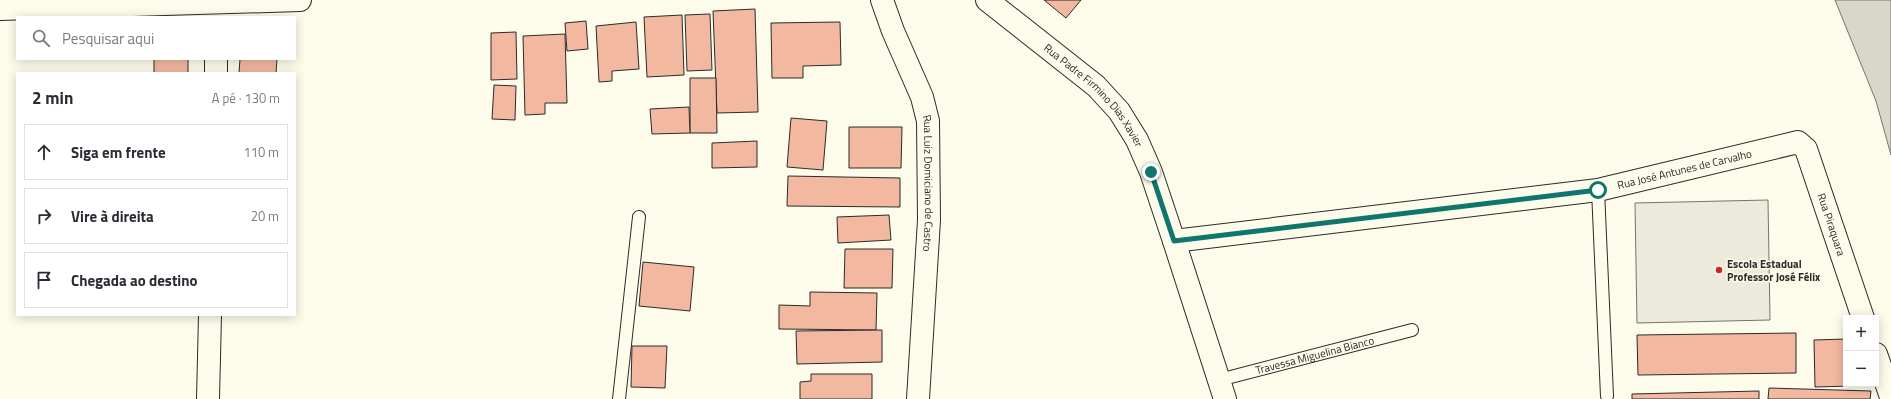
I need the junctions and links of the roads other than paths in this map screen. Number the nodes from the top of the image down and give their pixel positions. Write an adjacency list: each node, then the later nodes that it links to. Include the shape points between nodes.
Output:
1 (300, 0): 4 (street)
2 (882, 0): 21 (street, Rua Luiz Domiciano de Castro, via 892,31 922,97 928,121 929,220)
3 (987, 0): 11 (street, Rua Padre Firmino Dias Xavier, via 1096,86 1119,111 1137,140 1148,165)
4 (217, 7): 5 (street)
5 (0, 9)
6 (216, 60): 7 (street)
7 (216, 72)
8 (1788, 145): 9 (street, Rua José Antunes de Carvalho); 12 (street, Rua Piraquara, via 1798,142 1806,149)
9 (1598, 190): 11 (street, Rua José Antunes de Carvalho); 17 (lane)
10 (639, 217): 20 (lane)
11 (1174, 241): 16 (street, Rua Padre Firmino Dias Xavier)
12 (1862, 315)
13 (210, 316): 19 (street)
14 (1412, 330): 16 (lane, Travessa Miguelina Bianco)
15 (1879, 363): 18 (street)
16 (1222, 389)
17 (1607, 396)
18 (1891, 397)
19 (208, 399)
20 (619, 399)
21 (918, 399)

